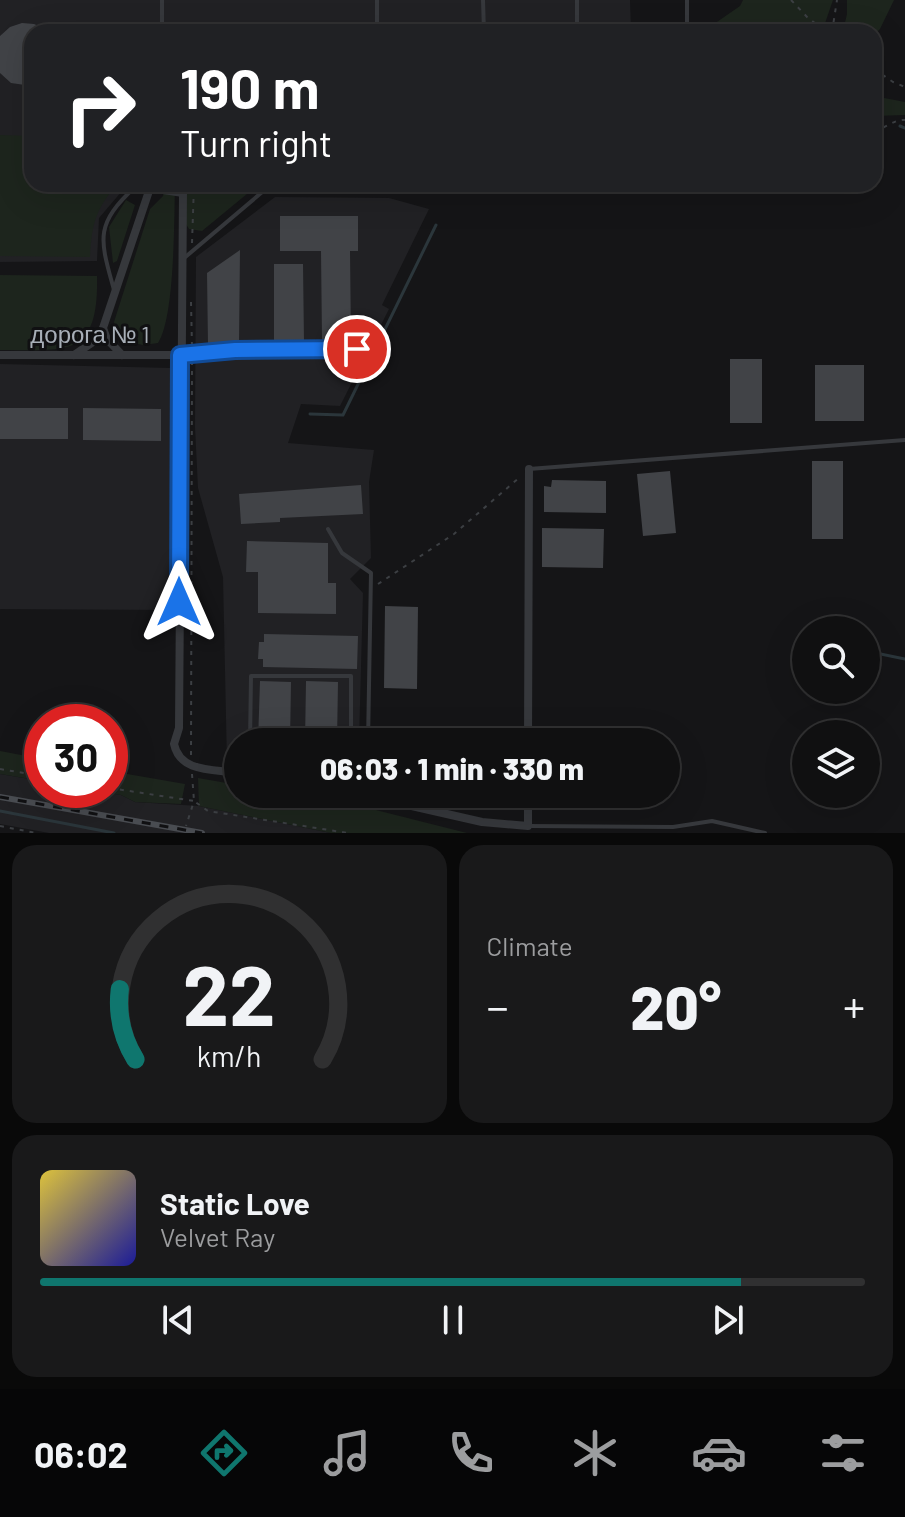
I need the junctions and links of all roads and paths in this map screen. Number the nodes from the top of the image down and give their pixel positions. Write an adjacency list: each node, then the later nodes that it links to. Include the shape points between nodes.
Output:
1 (162, 0): 8 (lane)
2 (377, 0): 9 (lane)
3 (483, 0): 10 (lane)
4 (577, 0): 11 (lane)
5 (687, 0): 12 (lane)
6 (791, 0): 13 (path)
7 (837, 0): 14 (path)
8 (162, 24)
9 (377, 24)
10 (484, 24)
11 (577, 24)
12 (687, 24)
13 (817, 24)
14 (831, 24)
15 (882, 74): 16 (path)
16 (905, 87)
17 (905, 120): 18 (path)
18 (882, 129)
19 (130, 192): 26 (lane, via 104,225)
20 (148, 192): 26 (street)
21 (183, 192): 25 (street)
22 (194, 192): 24 (path)
23 (262, 192): 24 (lane)
24 (191, 252): 25 (lane)
25 (183, 259): 33 (street)
26 (114, 292): 28 (street)
27 (191, 297): 34 (path)
28 (103, 328): 31 (street, via 96,340); 32 (street)
29 (357, 349): 34 (lane, via 235,350)
30 (0, 355): 31 (street, дорога № 1)
31 (74, 355): 32 (street, дорога № 1)
32 (122, 355): 33 (street, дорога № 1)
33 (180, 355): 34 (lane); 43 (street, via 179,728 174,744)
34 (192, 356): 43 (path)
35 (905, 440): 36 (lane)
36 (529, 469): 38 (path, via 454,534); 42 (street)
37 (328, 529): 38 (lane, via 342,553 371,573)
38 (371, 589): 41 (lane)
39 (250, 728): 40 (lane, via 251,676 351,676)
40 (351, 728)
41 (368, 728)
42 (528, 728)
43 (191, 766): 45 (street); 48 (path)
44 (0, 769): 46 (path)
45 (224, 771)
46 (24, 773)
47 (128, 791): 48 (path)
48 (194, 801): 51 (path, via 208,811); 53 (path)
49 (424, 808): 54 (street)
50 (528, 808): 54 (street)
51 (293, 824): 56 (path); 57 (path)
52 (0, 826): 55 (path)
53 (186, 826)
54 (528, 826): 58 (lane, via 673,827 712,821)
55 (36, 833)
56 (292, 833)
57 (348, 833)
58 (765, 833)

